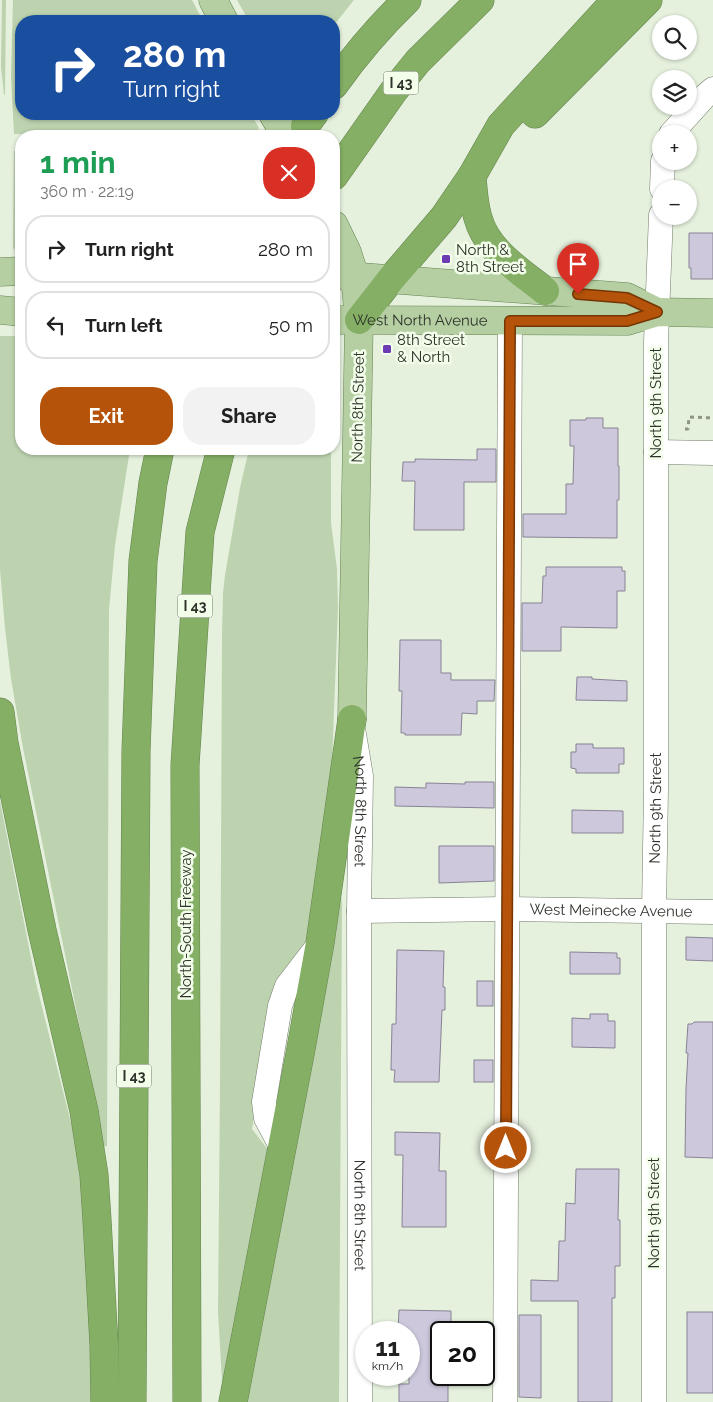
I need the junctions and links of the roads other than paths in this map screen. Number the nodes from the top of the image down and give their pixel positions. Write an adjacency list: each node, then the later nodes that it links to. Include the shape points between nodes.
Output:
1 (213, 0): 6 (main road)
2 (407, 0): 7 (highway, via 382,24)
3 (480, 0): 12 (highway, I 43, via 418,61)
4 (616, 0): 13 (highway, via 501,125)
5 (648, 0): 13 (highway, via 513,137)
6 (221, 15)
7 (340, 77)
8 (713, 90): 11 (street)
9 (289, 120): 10 (main road)
10 (301, 125)
11 (679, 125)
12 (340, 167)
13 (476, 170): 19 (highway, via 444,217); 20 (highway, via 474,202 483,232 494,248)
14 (661, 225): 23 (street, North 9th Street)
15 (340, 238): 18 (main road, North 8th Street, via 347,252)
16 (15, 271): 17 (main road)
17 (0, 272)
18 (344, 276): 19 (main road, West North Avenue); 25 (main road, North 8th Street)
19 (391, 279): 20 (main road, West North Avenue); 25 (highway)
20 (545, 292): 23 (main road, West North Avenue, via 627,298)
21 (0, 310): 22 (main road)
22 (15, 311)
23 (657, 312): 24 (main road, West North Avenue); 26 (main road, West North Avenue, via 627,321); 27 (street, North 9th Street)
24 (713, 313)
25 (346, 320): 26 (main road, West North Avenue); 32 (main road, North 8th Street)
26 (510, 321): 33 (street)
27 (656, 452): 28 (street); 35 (street, North 9th Street)
28 (713, 453)
29 (159, 455): 38 (highway, I 43, via 143,561 137,741)
30 (219, 455): 39 (highway, North-South Freeway / I 43, via 200,532 185,765)
31 (0, 712): 37 (highway, via 42,930 84,1111 94,1175)
32 (352, 719): 34 (street, North 8th Street, via 361,776); 40 (highway, via 320,944)
33 (506, 909): 34 (street, West Meinecke Avenue); 35 (street, West Meinecke Avenue); 42 (street)
34 (359, 911): 41 (street, North 8th Street)
35 (654, 911): 36 (street, West Meinecke Avenue); 43 (street, North 9th Street)
36 (713, 912)
37 (105, 1402)
38 (132, 1402)
39 (187, 1402)
40 (233, 1402)
41 (360, 1402)
42 (505, 1402)
43 (654, 1402)

